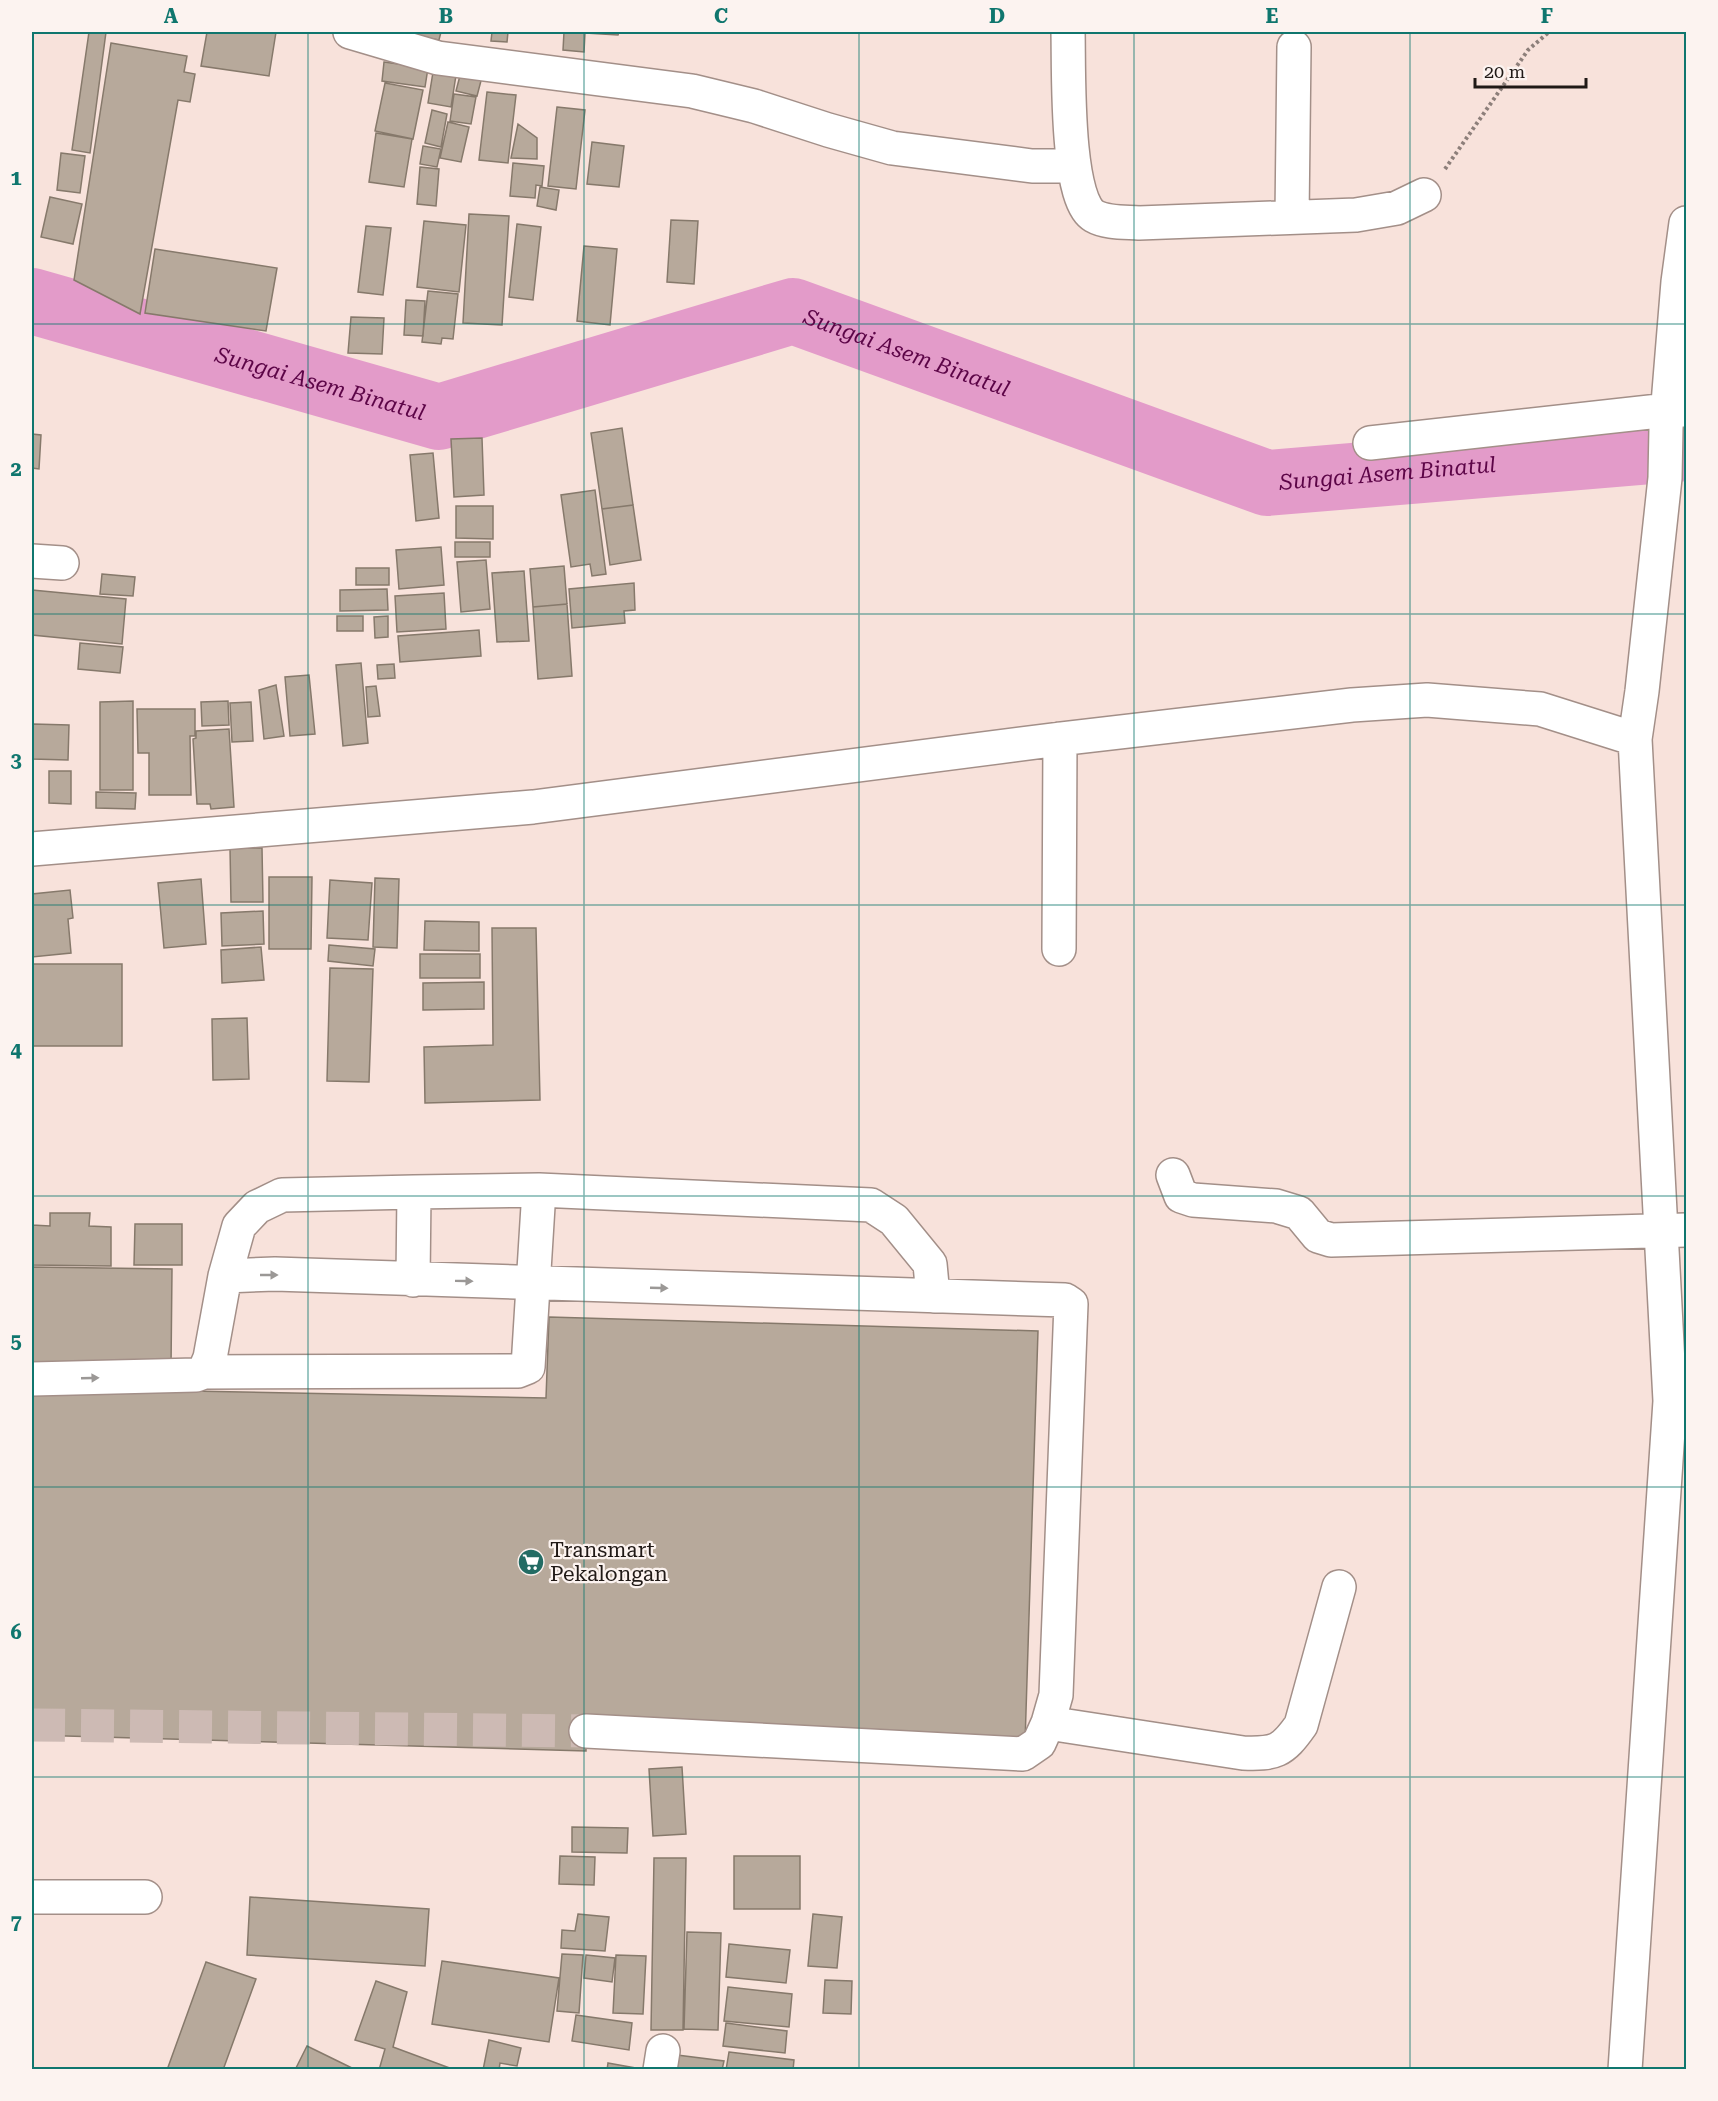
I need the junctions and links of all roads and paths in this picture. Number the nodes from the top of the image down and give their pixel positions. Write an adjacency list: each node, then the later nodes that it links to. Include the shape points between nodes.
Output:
1 (350, 32): 5 (street, via 438,58 692,91 892,148 1032,166)
2 (1068, 32): 5 (street)
3 (1549, 32): 6 (path, via 1528,50)
4 (1294, 47): 7 (street)
5 (1073, 166): 7 (street, via 1088,212 1115,222)
6 (1424, 195): 7 (street, via 1397,208 1356,216)
7 (1292, 217)
8 (1686, 223): 9 (street, via 1678,282)
9 (1674, 416): 10 (street); 11 (street)
10 (1370, 443)
11 (1635, 739): 12 (street, via 1540,710 1427,700 1352,705); 18 (street)
12 (1060, 740): 13 (street, via 533,807); 14 (street)
13 (32, 849)
14 (1059, 950)
15 (1173, 1175): 18 (street, via 1181,1196 1276,1206 1299,1213 1318,1236 1331,1240)
16 (539, 1190): 17 (street); 21 (street); 22 (street, via 871,1205 894,1220 930,1264)
17 (414, 1192): 19 (street, via 282,1195 257,1207 240,1226); 20 (street)
18 (1673, 1231): 25 (street)
19 (225, 1276): 20 (street, one-way to 20); 23 (street)
20 (413, 1280): 21 (street, one-way to 21)
21 (535, 1284): 22 (street, one-way to 22); 23 (street, via 528,1366 523,1370)
22 (933, 1296): 27 (street, via 1065,1300 1071,1304 1056,1695)
23 (204, 1372): 24 (street, one-way to 23)
24 (32, 1379)
25 (1678, 1402): 31 (street)
26 (1340, 1587): 27 (street, via 1301,1725 1289,1742 1270,1754)
27 (1048, 1723): 28 (street, via 1039,1743 1023,1754)
28 (586, 1731)
29 (32, 1897): 30 (street)
30 (146, 1897)
31 (1625, 2070)

